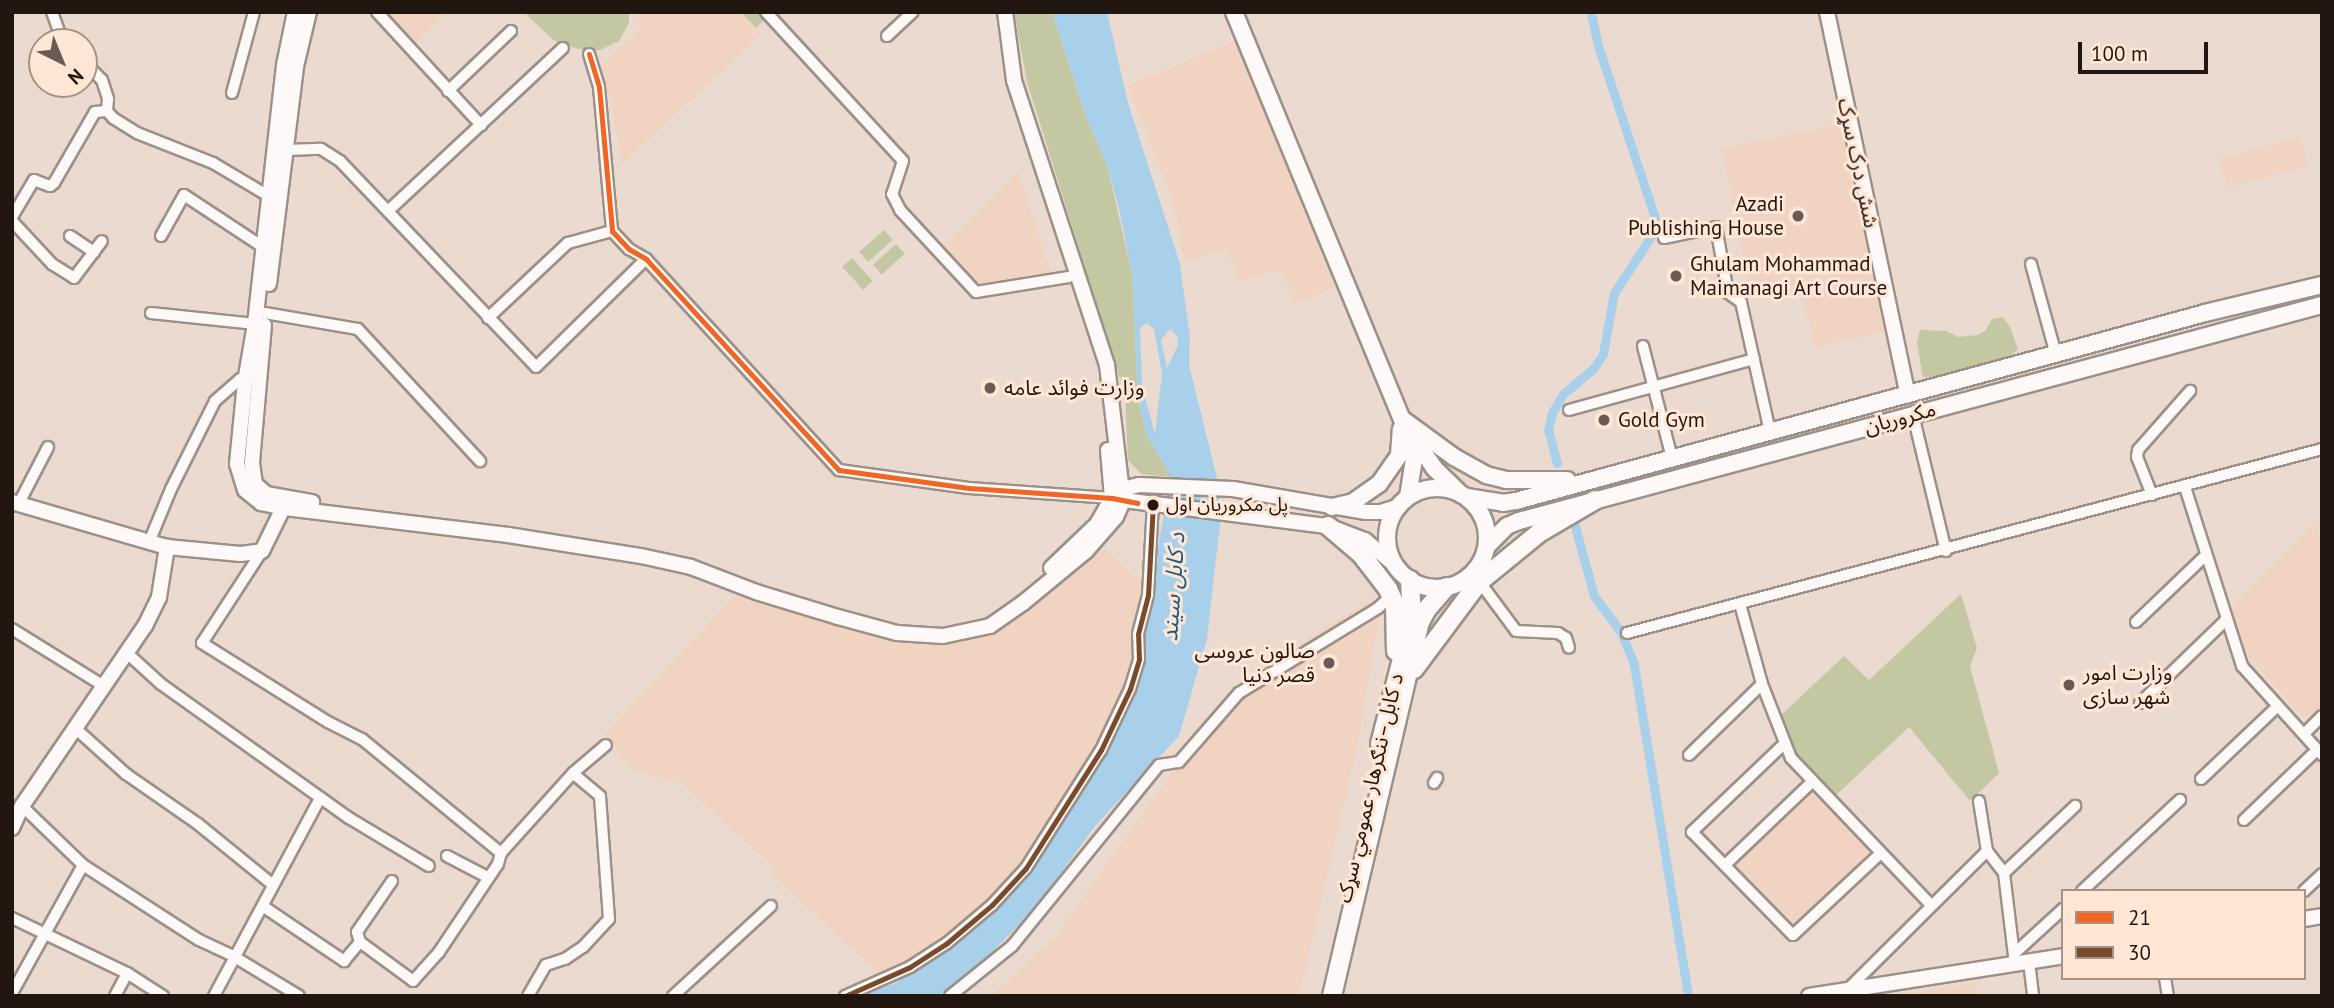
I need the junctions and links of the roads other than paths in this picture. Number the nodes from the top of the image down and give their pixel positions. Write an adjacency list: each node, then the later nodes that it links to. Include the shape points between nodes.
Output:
1 (254, 12): 17 (street)
2 (295, 12): 21 (main road, via 284,65)
3 (309, 12): 20 (main road, via 296,66)
4 (377, 12): 16 (street)
5 (766, 12): 33 (street, via 903,161 892,194 900,210 976,292)
6 (913, 12): 12 (street)
7 (996, 12): 33 (main road, via 1006,83)
8 (1005, 12): 58 (main road, via 1014,80 1107,365)
9 (1234, 12): 48 (main road)
10 (1827, 12): 45 (main road, شش درک سړک)
11 (511, 31): 16 (street)
12 (887, 36)
13 (563, 48): 19 (street)
14 (589, 54): 24 (street, via 599,87)
15 (98, 76): 18 (street, via 108,99)
16 (448, 91): 19 (street)
17 (232, 93)
18 (107, 111): 21 (street, via 137,134 213,163); 23 (street, via 95,112 54,183 50,186 34,180)
19 (481, 125): 22 (street)
20 (285, 150): 21 (main road); 22 (street, via 321,149 340,161)
21 (274, 198): 29 (main road); 38 (main road)
22 (388, 211): 37 (street)
23 (12, 219): 30 (street, via 52,264 70,277 78,276)
24 (612, 231): 31 (street); 37 (street, via 568,243)
25 (70, 236): 30 (street)
26 (160, 236): 29 (street, via 184,195)
27 (1664, 238): 41 (street, via 1716,227 1728,293 1741,302)
28 (102, 241): 30 (street)
29 (264, 247): 38 (main road)
30 (94, 252)
31 (646, 260): 37 (street, via 536,367); 58 (street, via 839,470 969,488)
32 (2031, 264): 40 (street)
33 (1069, 277): 58 (main road, via 1098,367)
34 (2322, 285): 40 (main road)
35 (2322, 305): 47 (main road, مکروریان)
36 (151, 313): 38 (street)
37 (488, 318)
38 (260, 319): 42 (main road); 53 (street, via 358,329); 62 (main road, via 252,463 255,484)
39 (1643, 346): 43 (street)
40 (2056, 355): 45 (main road)
41 (1754, 359): 43 (street); 49 (street)
42 (245, 382): 62 (main road, via 239,478 261,503); 66 (street, via 240,379 215,401)
43 (1653, 387): 46 (street); 52 (street)
44 (2190, 391): 57 (street, via 2138,450)
45 (1908, 396): 49 (main road)
46 (1569, 410)
47 (1913, 415): 59 (main road, مکروریان); 70 (street)
48 (1402, 419): 54 (main road, via 1486,475 1527,482); 56 (main road, via 1423,454); 60 (main road, via 1414,459); 64 (main road, via 1399,455 1379,484 1353,502)
49 (1770, 432): 52 (main road)
50 (48, 447): 61 (street)
51 (2322, 449): 55 (street)
52 (1672, 458): 54 (main road)
53 (480, 461)
54 (1591, 479): 56 (main road, via 1503,503)
55 (2185, 486): 57 (street); 71 (street)
56 (1463, 495): 60 (main road, via 1433,488); 67 (main road, via 1484,519)
57 (2152, 495): 70 (street)
58 (1119, 496): 62 (main road, via 1076,547 1014,598 983,619 939,629 896,626 756,586 691,561 633,548); 63 (main road); 64 (main road, via 1158,483 1233,489)
59 (1595, 500): 67 (main road, مکروریان, via 1507,526); 73 (highway)
60 (1403, 501): 64 (main road, via 1381,512); 72 (main road, via 1387,535)
61 (16, 503): 66 (main road)
62 (286, 503): 69 (main road)
63 (1158, 504): 65 (main road); 139 (street, via 1148,595 1138,634 1139,659 1130,689 1101,750 1026,868 947,943 910,967)
64 (1332, 507)
65 (1328, 526): 72 (main road, via 1365,540); 76 (highway, via 1378,573)
66 (150, 540): 68 (main road)
67 (1487, 546): 73 (main road)
68 (167, 547): 69 (main road, via 241,554); 83 (main road, via 159,597)
69 (262, 551): 108 (street, via 202,643 362,739)
70 (1946, 551): 77 (street)
71 (2206, 555): 78 (street); 79 (street)
72 (1395, 566): 74 (main road)
73 (1476, 578): 75 (main road); 82 (street, via 1516,631 1558,633); 84 (highway)
74 (1410, 580): 75 (main road); 84 (highway, د کابل–ننګرهار عمومي سړک, via 1414,606)
75 (1446, 587): 84 (highway, via 1420,622)
76 (1391, 596): 84 (highway); 140 (street, via 1240,693 1179,762 1159,765 1012,946)
77 (1740, 604): 81 (street); 85 (street)
78 (2226, 620): 87 (street); 88 (street, via 2242,666)
79 (2136, 622)
80 (13, 630): 86 (street)
81 (1627, 634)
82 (1569, 648)
83 (127, 653): 86 (main road); 99 (street, via 161,684)
84 (1403, 675): 141 (highway, د کابل–ننګرهار عمومي سړک); 142 (highway, د کابل–ننګرهار عمومي سړک)
85 (1762, 684): 92 (street); 95 (street)
86 (104, 686): 90 (main road)
87 (2140, 703)
88 (2277, 707): 91 (street); 97 (street)
89 (2322, 716): 91 (street)
90 (75, 728): 102 (main road); 117 (street, via 126,774)
91 (2304, 734): 94 (street)
92 (1784, 743): 98 (street); 111 (street, via 1692,832)
93 (606, 745): 96 (street)
94 (2319, 753): 104 (street)
95 (1689, 755)
96 (573, 773): 108 (street); 137 (street, via 600,796 609,919 583,947 545,965)
97 (2201, 779)
98 (1812, 782): 107 (street); 111 (street)
99 (320, 798): 112 (street); 117 (street)
100 (2180, 800): 118 (street)
101 (1979, 801): 106 (street)
102 (22, 806): 105 (main road); 110 (street)
103 (2075, 806): 113 (street)
104 (2244, 820)
105 (12, 828)
106 (1987, 851): 113 (street); 120 (street)
107 (1881, 852): 111 (street, via 1793,935); 120 (street)
108 (501, 853): 115 (street)
109 (447, 856): 115 (street)
110 (83, 865): 125 (street); 127 (street, via 199,940)
111 (1725, 865)
112 (429, 866)
113 (2004, 873): 129 (street)
114 (2322, 874): 119 (street)
115 (489, 878): 126 (street, via 413,982)
116 (392, 881): 126 (street, via 357,932)
117 (273, 885): 122 (street)
118 (2084, 889)
119 (2306, 889)
120 (1931, 905): 131 (street)
121 (771, 906): 138 (street)
122 (264, 908): 126 (street, via 344,961); 127 (street)
123 (2061, 911): 129 (street)
124 (12, 918): 125 (street)
125 (43, 935): 130 (street); 132 (street)
126 (360, 942)
127 (233, 956): 135 (street); 136 (street)
128 (2061, 956): 129 (main road)
129 (2020, 959): 131 (main road); 144 (street)
130 (127, 973): 133 (street); 134 (street)
131 (1847, 990): 143 (main road)
132 (12, 993)
133 (115, 996)
134 (163, 996)
135 (214, 996)
136 (299, 996)
137 (528, 996)
138 (673, 996)
139 (845, 996)
140 (950, 996)
141 (1321, 996)
142 (1332, 996)
143 (1809, 996)
144 (2033, 996)

